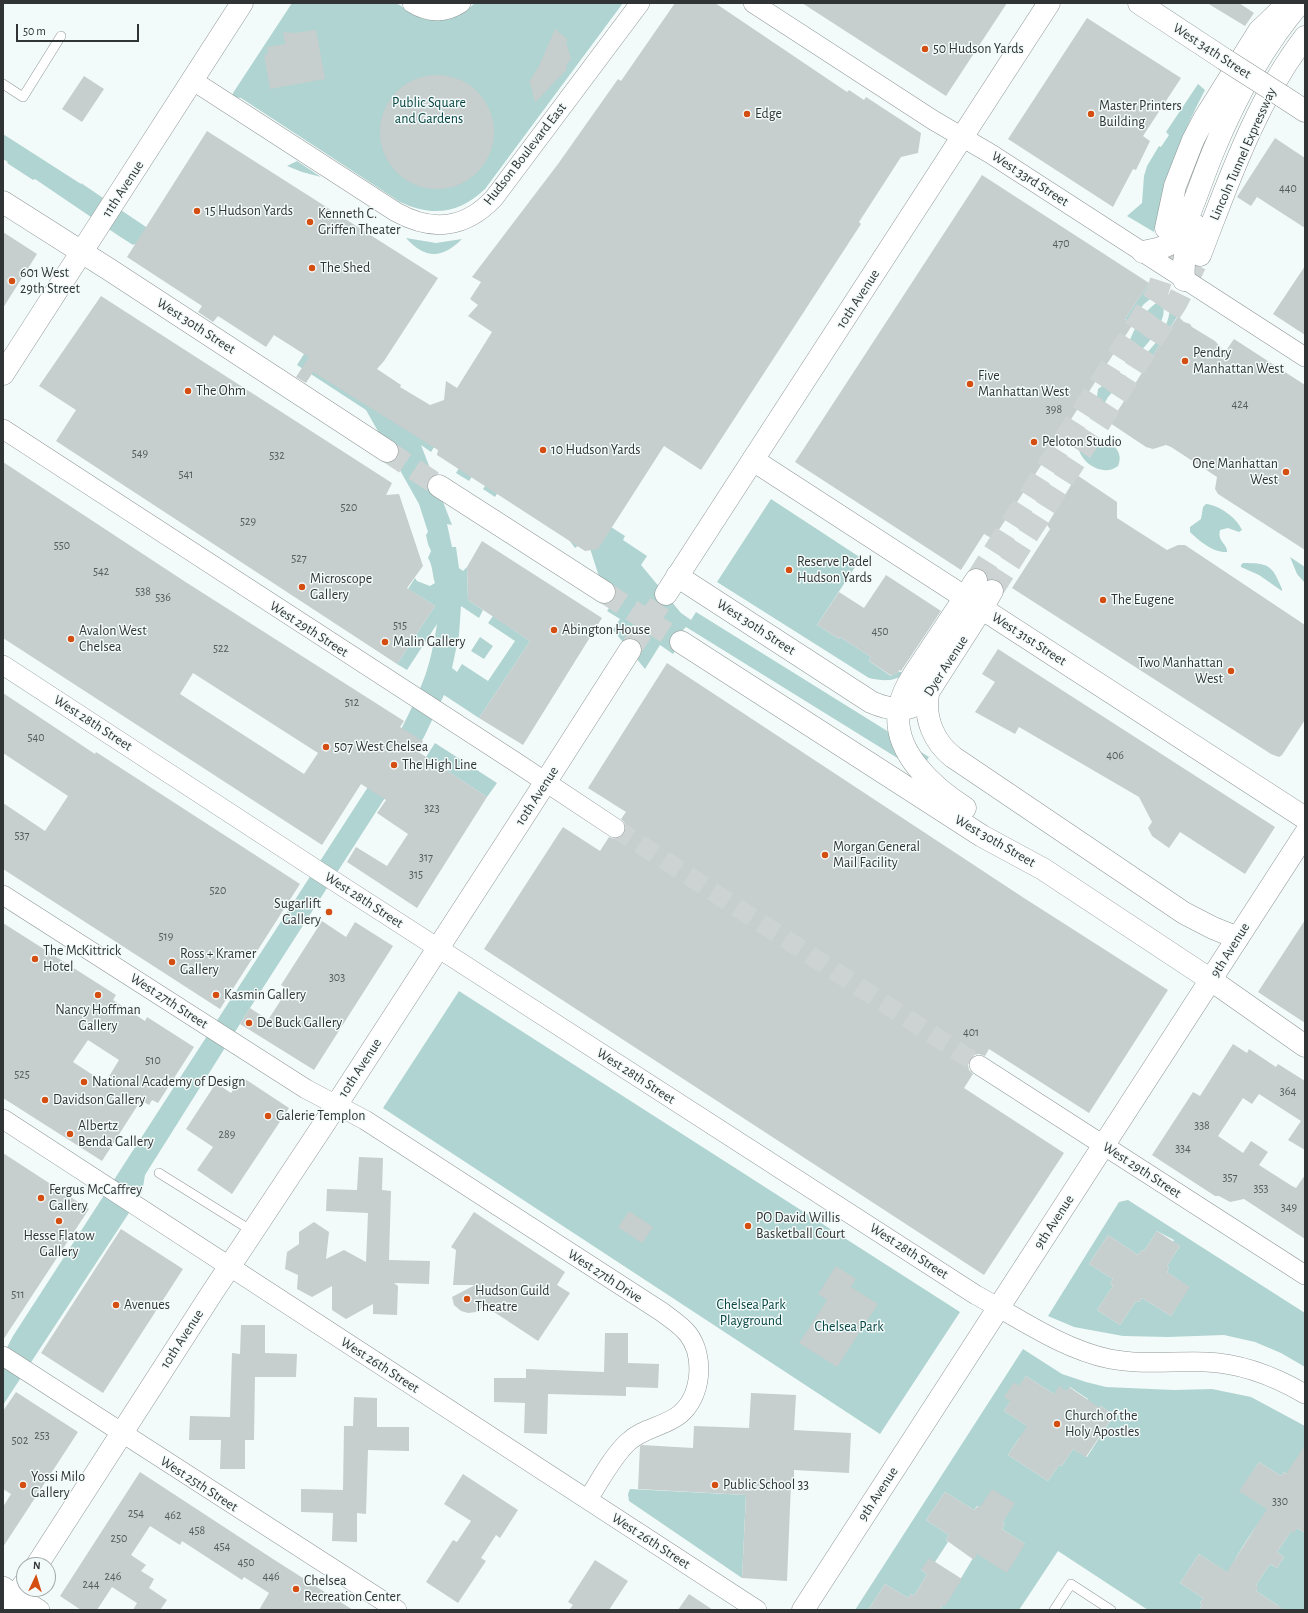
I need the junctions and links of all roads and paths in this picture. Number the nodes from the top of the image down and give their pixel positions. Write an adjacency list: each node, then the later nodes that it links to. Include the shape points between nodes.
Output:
1 (242, 3): 15 (main road, 11th Avenue)
2 (412, 3): 3 (street, via 437,12 451,9)
3 (461, 3)
4 (640, 3): 15 (street, Hudson Boulevard East, via 494,198 475,214 449,224 435,226 408,219)
5 (753, 3): 18 (street, West 33rd Street)
6 (1049, 3): 18 (main road, 10th Avenue)
7 (1139, 3): 17 (main road, West 34th Street, bridge)
8 (1275, 3): 12 (main road)
9 (1288, 3): 12 (main road)
10 (1300, 3): 22 (main road, via 1277,32 1241,90 1181,234 1171,244)
11 (1305, 16): 24 (main road, via 1295,25 1282,44 1252,93 1234,129 1185,250)
12 (1259, 31): 20 (main road, via 1213,103 1193,140 1175,186)
13 (61, 36): 16 (lane, via 23,97)
14 (1305, 37): 23 (main road, Lincoln Tunnel Expressway, via 1275,84 1248,137)
15 (192, 80): 21 (main road, 11th Avenue)
16 (3, 84)
17 (1305, 111)
18 (962, 138): 22 (street, West 33rd Street); 29 (main road, 10th Avenue)
19 (3, 202): 21 (main road, West 30th Street)
20 (1166, 228)
21 (82, 252): 26 (main road, 11th Avenue); 28 (main road, West 30th Street)
22 (1143, 252): 24 (street, West 33rd Street)
23 (1200, 254)
24 (1184, 280): 25 (street, West 33rd Street)
25 (1305, 357)
26 (3, 374)
27 (3, 429): 39 (street, West 29th Street)
28 (387, 452)
29 (753, 460): 31 (main road, 10th Avenue); 33 (main road, West 31st Street)
30 (439, 486): 32 (main road)
31 (671, 585): 38 (main road, West 30th Street, via 871,702)
32 (604, 592)
33 (979, 594): 37 (main road, Dyer Avenue); 38 (main road, Dyer Avenue, via 907,686); 40 (main road, West 31st Street)
34 (681, 642): 43 (main road, West 30th Street, via 982,836)
35 (630, 650): 39 (main road, 10th Avenue)
36 (3, 665): 46 (street, West 28th Street)
37 (928, 694): 38 (main road, Dyer Avenue, via 917,704); 45 (main road, via 926,708 930,727 942,747 953,757 1184,913)
38 (899, 710): 43 (main road, Dyer Avenue, via 900,734 921,772 944,794 990,825)
39 (546, 783): 41 (street, West 29th Street); 46 (main road, 10th Avenue)
40 (1305, 818)
41 (615, 828)
42 (1305, 834): 45 (main road, 9th Avenue)
43 (1043, 869): 47 (main road, West 30th Street)
44 (3, 895): 50 (street, West 27th Street, via 306,1089)
45 (1238, 938): 47 (main road, 9th Avenue)
46 (437, 948): 50 (main road, 10th Avenue); 57 (street, West 28th Street, via 976,1295)
47 (1211, 980): 48 (main road, West 30th Street); 52 (main road, 9th Avenue)
48 (1305, 1046)
49 (979, 1065): 52 (street, West 29th Street)
50 (336, 1105): 54 (main road, 10th Avenue); 61 (street, West 27th Drive, via 365,1120 662,1312 688,1334 697,1352 699,1370 692,1400 680,1414 639,1433 627,1442)
51 (3, 1119): 55 (street, West 26th Street)
52 (1104, 1146): 56 (street, West 29th Street); 57 (main road, 9th Avenue)
53 (159, 1173): 54 (lane)
54 (252, 1231): 55 (main road, 10th Avenue)
55 (229, 1266): 60 (main road, 10th Avenue); 61 (street, West 26th Street)
56 (1305, 1275)
57 (999, 1307): 59 (street, West 28th Street, via 1066,1344 1098,1356 1126,1362 1226,1364 1270,1376); 67 (main road, 9th Avenue)
58 (3, 1356): 60 (street, West 25th Street)
59 (1305, 1394)
60 (122, 1433): 62 (main road, 10th Avenue); 65 (street, West 25th Street)
61 (588, 1500): 66 (street, West 26th Street)
62 (42, 1557)
63 (13, 1594): 64 (street)
64 (40, 1610)
65 (397, 1610)
66 (757, 1610)
67 (803, 1610)
68 (1054, 1610): 69 (lane, via 1071,1584)
69 (1111, 1610)

